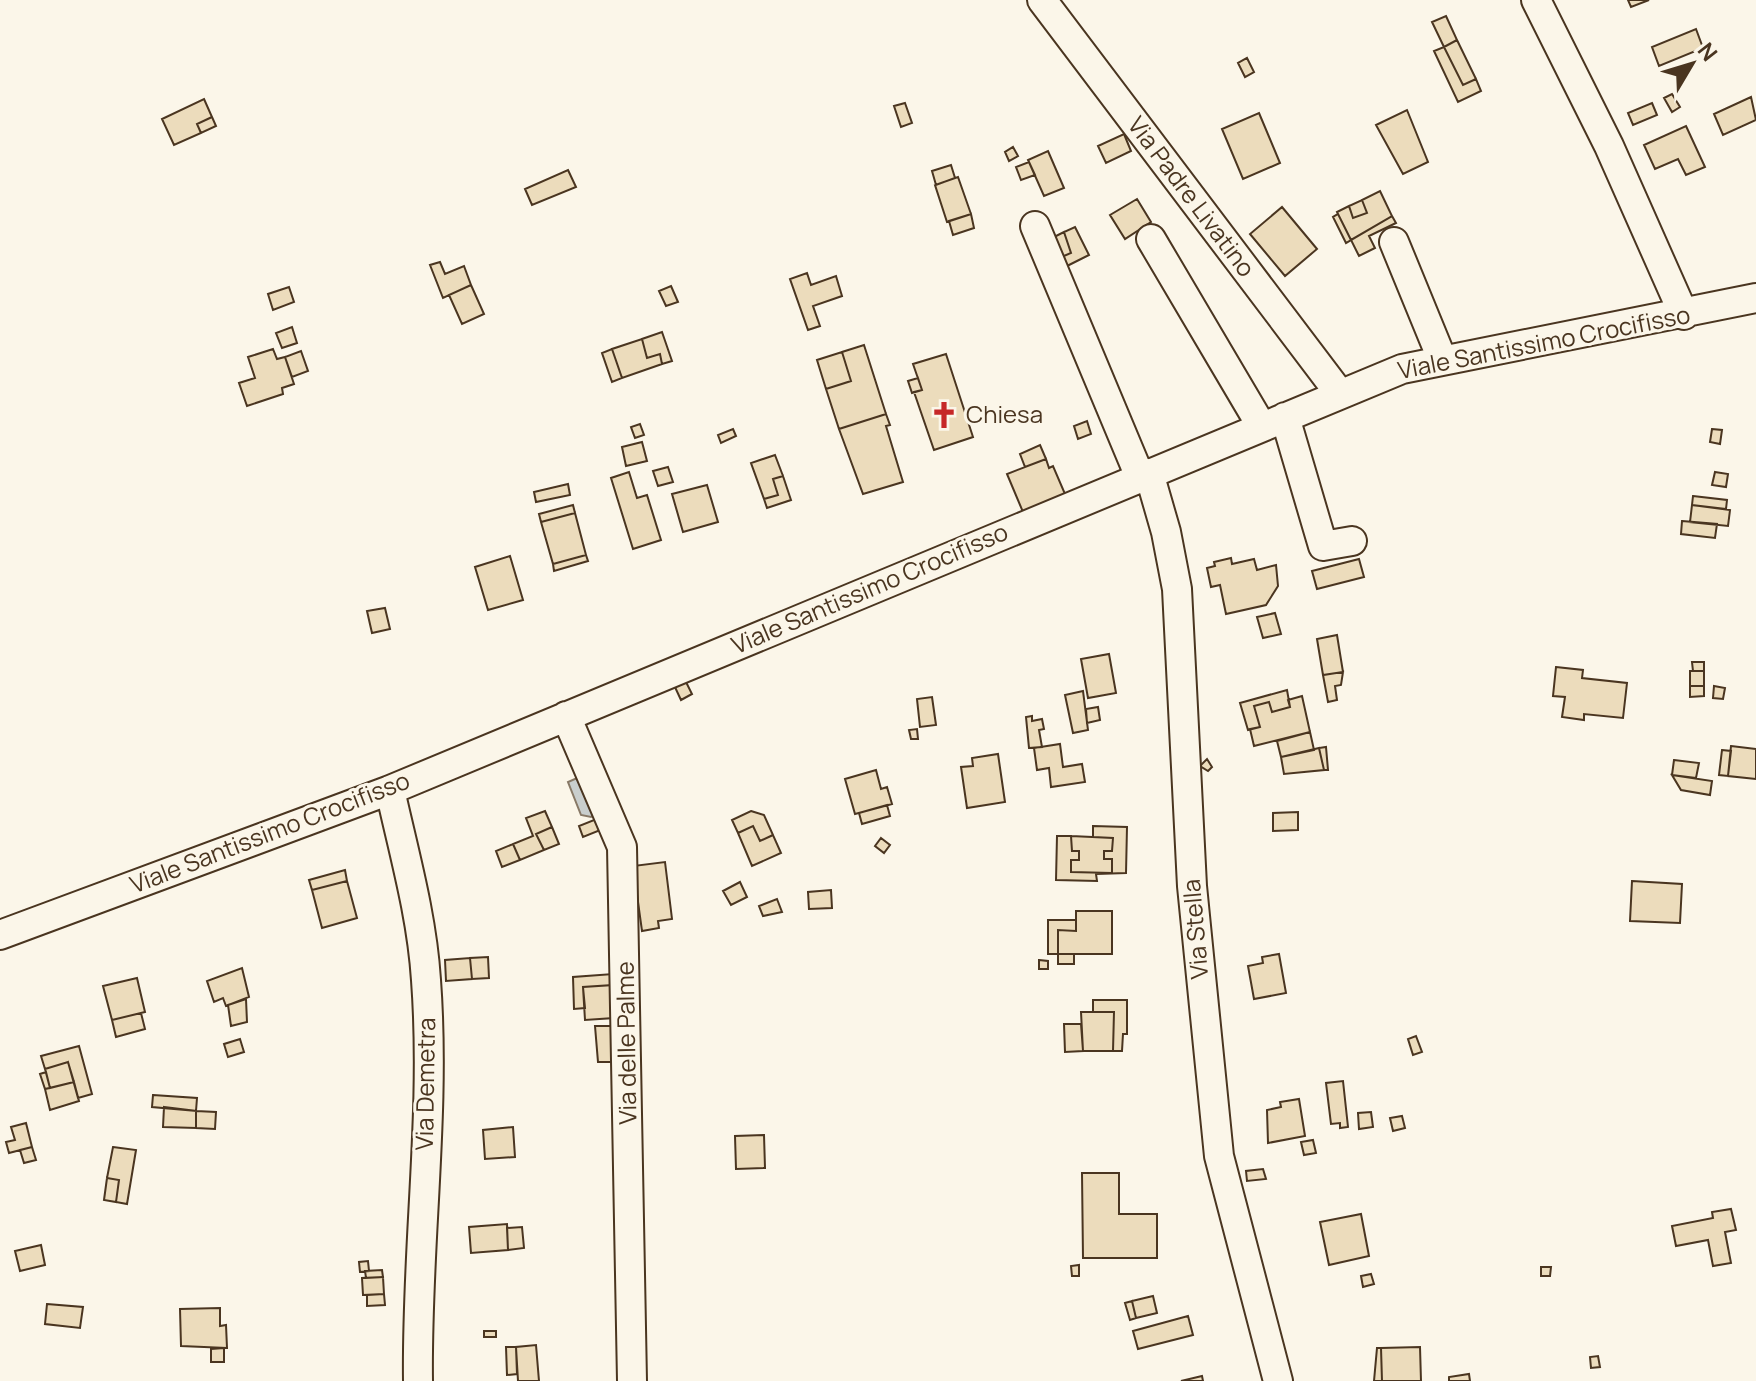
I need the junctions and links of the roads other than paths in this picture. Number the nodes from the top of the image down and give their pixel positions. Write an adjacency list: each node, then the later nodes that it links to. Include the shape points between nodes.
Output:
1 (1042, 0): 9 (street, Via Padre Livatino)
2 (1536, 0): 7 (street)
3 (1035, 226): 11 (street, Via Stella)
4 (1151, 239): 10 (street)
5 (1394, 242): 8 (street)
6 (1756, 298): 7 (street, Viale Santissimo Crocifisso)
7 (1684, 315): 8 (street, Viale Santissimo Crocifisso)
8 (1442, 359): 9 (street, Viale Santissimo Crocifisso)
9 (1340, 394): 10 (street, Viale Santissimo Crocifisso)
10 (1273, 422): 11 (street, Viale Santissimo Crocifisso); 12 (street, via 1323,546)
11 (1145, 475): 13 (street, Viale Santissimo Crocifisso); 18 (street, Via Stella, via 1166,532 1177,589 1192,886 1219,1156)
12 (1352, 541)
13 (566, 716): 14 (street, Viale Santissimo Crocifisso); 17 (street, Via delle Palme, via 622,847)
14 (390, 790): 15 (street, Viale Santissimo Crocifisso); 16 (street, Via Demetra, via 426,982)
15 (0, 935)
16 (418, 1381)
17 (632, 1381)
18 (1278, 1381)

